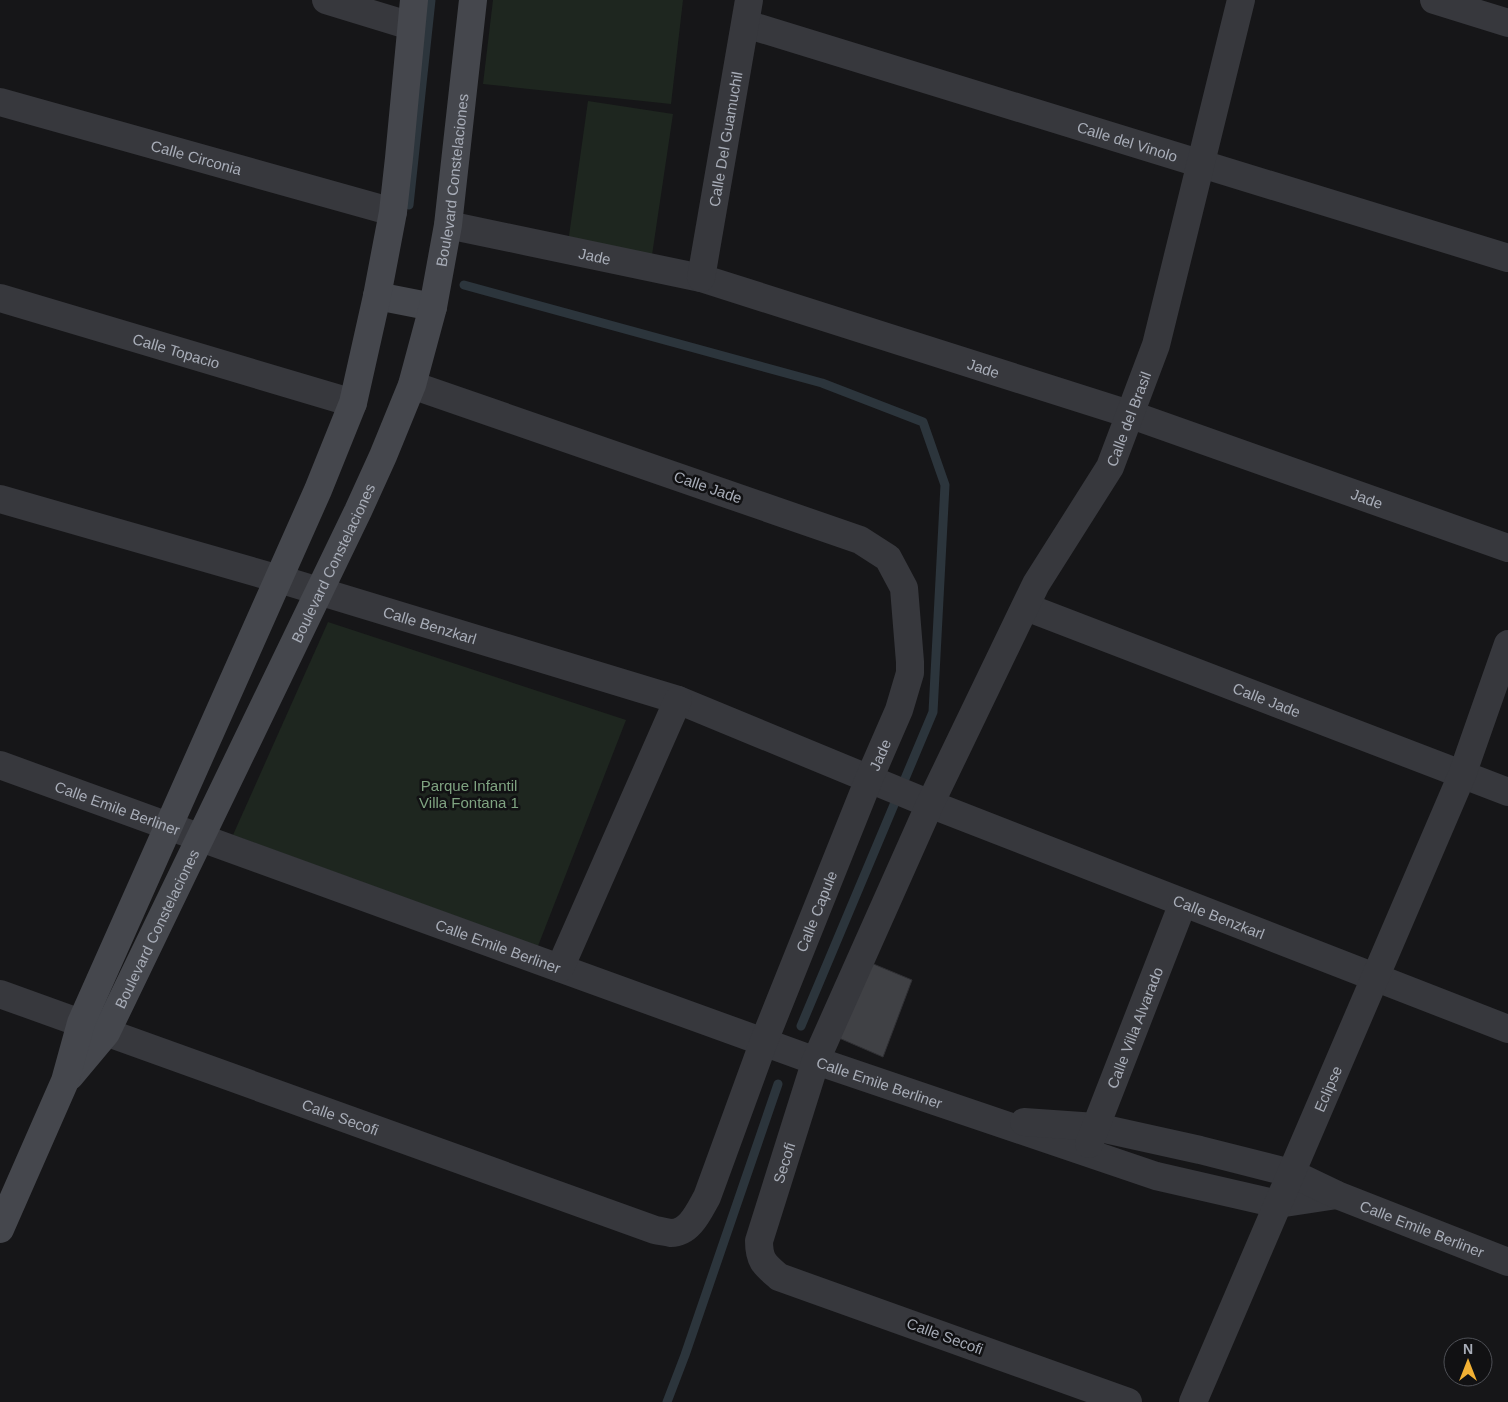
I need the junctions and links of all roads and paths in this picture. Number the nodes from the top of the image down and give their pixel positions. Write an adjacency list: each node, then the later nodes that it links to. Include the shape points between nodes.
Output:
1 (326, 0): 6 (street)
2 (474, 0): 11 (street, Boulevard Constelaciones)
3 (1242, 0): 9 (street, Calle del Brasil)
4 (1434, 0): 7 (street)
5 (748, 12): 9 (street, Calle del Vinolo); 13 (street, Calle Del Guamuchil)
6 (413, 13): 10 (street, Boulevard Constelaciones)
7 (1508, 23)
8 (0, 102): 10 (street, Calle Circonia)
9 (1200, 163): 12 (street, Calle del Vinolo); 19 (street, Calle del Brasil, via 1156,345)
10 (393, 212): 14 (street, Boulevard Constelaciones)
11 (448, 225): 13 (street, Jade); 16 (street, Boulevard Constelaciones)
12 (1508, 258)
13 (701, 278): 19 (street, Jade)
14 (377, 296): 16 (street); 18 (street, Boulevard Constelaciones)
15 (0, 298): 18 (street, Calle Topacio)
16 (433, 307): 17 (street, Boulevard Constelaciones)
17 (412, 385): 23 (street, Boulevard Constelaciones, via 383,456); 26 (street, Calle Jade, via 860,540 888,558 904,588)
18 (353, 403): 22 (street, Boulevard Constelaciones)
19 (1129, 414): 21 (street, Jade); 24 (street, Calle del Brasil, via 1110,467 1036,584)
20 (0, 499): 22 (street, Calle Benzkarl)
21 (1508, 548)
22 (279, 579): 23 (street, Calle Benzkarl); 33 (street, Boulevard Constelaciones)
23 (319, 591): 27 (street, Calle Benzkarl); 34 (street, Boulevard Constelaciones)
24 (1026, 607): 29 (street, Calle Jade); 32 (street, Calle del Brasil)
25 (1508, 644): 29 (street, Eclipse)
26 (910, 673): 30 (street, Jade, via 899,710)
27 (678, 700): 30 (street, Calle Benzkarl); 36 (street)
28 (0, 765): 33 (street, Calle Emile Berliner)
29 (1462, 775): 31 (street, Calle Jade); 37 (street, Eclipse)
30 (868, 779): 32 (street, Calle Benzkarl); 42 (street, Calle Capule)
31 (1508, 792)
32 (920, 800): 35 (street, Calle Benzkarl); 43 (street)
33 (168, 826): 34 (street, Calle Emile Berliner); 39 (street, Boulevard Constelaciones)
34 (200, 838): 36 (street, Calle Emile Berliner); 41 (street, Boulevard Constelaciones)
35 (1183, 903): 37 (street, Calle Benzkarl); 46 (street, Calle Villa Alvarado)
36 (560, 968): 42 (street, Calle Emile Berliner)
37 (1375, 978): 40 (street, Calle Benzkarl); 48 (street, Eclipse)
38 (0, 994): 39 (street, Calle Secofi)
39 (81, 1023): 41 (street, Calle Secofi); 44 (street, Boulevard Constelaciones)
40 (1508, 1029)
41 (106, 1033): 42 (street, Calle Secofi, via 655,1230 672,1233 684,1230 693,1221 707,1197); 44 (street, Boulevard Constelaciones)
42 (766, 1042): 43 (street, Calle Emile Berliner)
43 (809, 1058): 45 (street, Calle Emile Berliner); 53 (street, Secofi, via 759,1241 759,1253)
44 (65, 1081): 51 (street, Boulevard Constelaciones)
45 (997, 1122): 46 (street, Calle Emile Berliner); 47 (street, Calle Emile Berliner)
46 (1096, 1127): 47 (street, Calle Villa Alvarado); 48 (street, Calle Emile Berliner)
47 (1085, 1153): 50 (street, Calle Emile Berliner, via 1156,1176)
48 (1291, 1173): 49 (street, Calle Emile Berliner); 50 (street, Eclipse)
49 (1337, 1195): 50 (street, Calle Emile Berliner); 52 (street, Calle Emile Berliner)
50 (1278, 1204): 55 (street, Eclipse)
51 (0, 1229)
52 (1508, 1262)
53 (765, 1266): 54 (street, Calle Secofi, via 779,1277)
54 (1128, 1402)
55 (1194, 1402)

